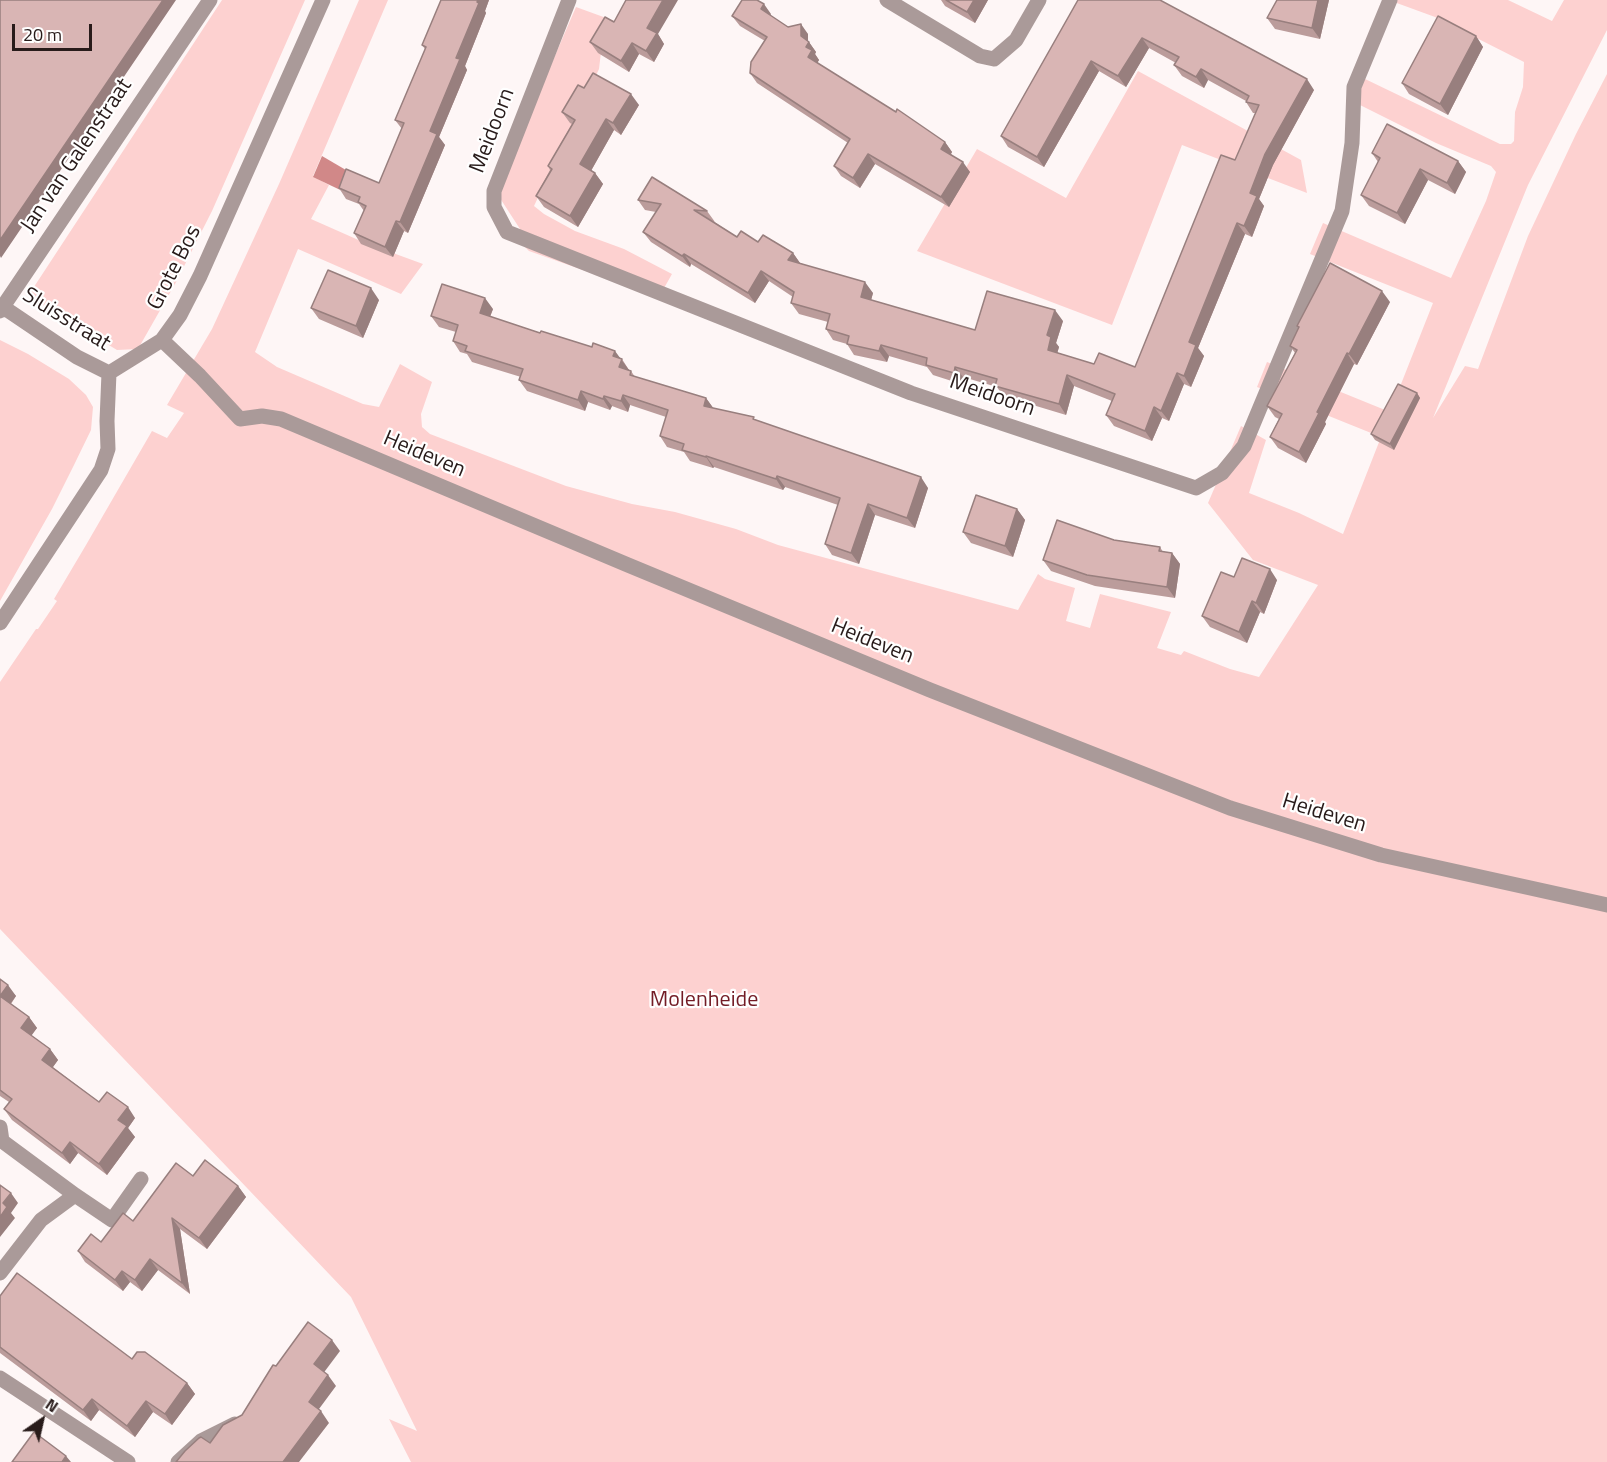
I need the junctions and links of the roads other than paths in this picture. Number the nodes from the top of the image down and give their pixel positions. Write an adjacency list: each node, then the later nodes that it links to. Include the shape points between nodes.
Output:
1 (210, 0): 7 (street, Jan van Galenstraat)
2 (323, 0): 8 (street, Grote Bos, via 200,276)
3 (569, 0): 6 (street, Meidoorn, via 494,191 494,207 507,232 911,393 1196,488 1222,474 1244,446 1342,211 1352,142 1354,87)
4 (887, 0): 5 (street, via 980,56 994,59 1016,40)
5 (1039, 0)
6 (1390, 0)
7 (1, 308): 9 (street, Sluisstraat)
8 (162, 340): 9 (street, Grote Bos); 11 (street, Heideven, via 240,419 281,419 919,686 1230,808 1381,855)
9 (109, 373): 10 (street, via 108,448 101,470)
10 (0, 623)
11 (1607, 905)
12 (0, 1127): 14 (street, via 2,1141)
13 (141, 1179): 14 (street, via 112,1220)
14 (75, 1195): 15 (street, via 41,1220)
15 (0, 1273)
16 (0, 1378): 18 (street)
17 (248, 1411): 19 (street, via 242,1420 201,1441)
18 (128, 1462)
19 (178, 1462)

